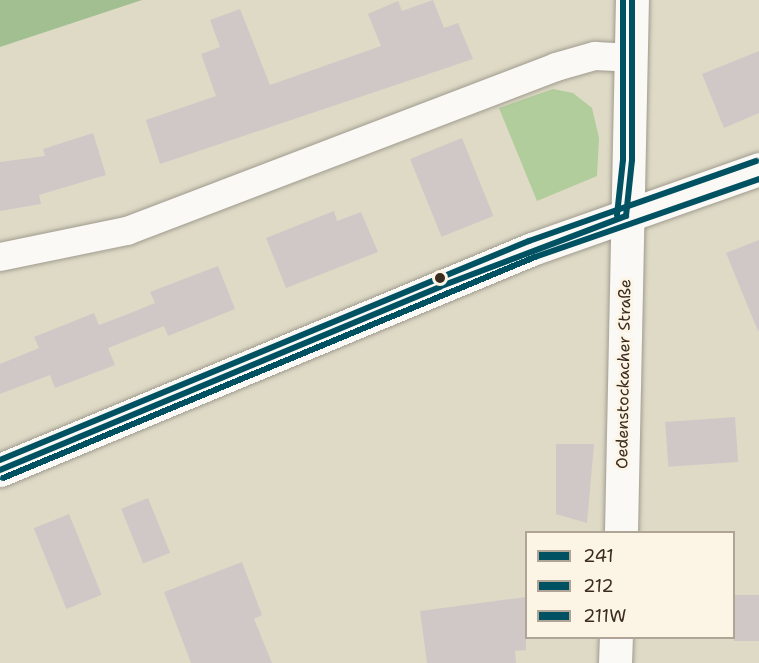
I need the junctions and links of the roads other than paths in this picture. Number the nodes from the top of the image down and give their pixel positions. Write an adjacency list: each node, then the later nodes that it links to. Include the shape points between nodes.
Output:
1 (633, 0): 2 (main road, Oedenstockacher Straße)
2 (631, 58): 4 (main road, Oedenstockacher Straße); 5 (street, via 596,56 556,67 127,231)
3 (759, 169): 4 (main road)
4 (626, 216): 6 (main road, via 439,287); 7 (main road, Oedenstockacher Straße)
5 (0, 257)
6 (0, 470)
7 (621, 531)
8 (616, 639): 9 (main road)
9 (615, 663)

